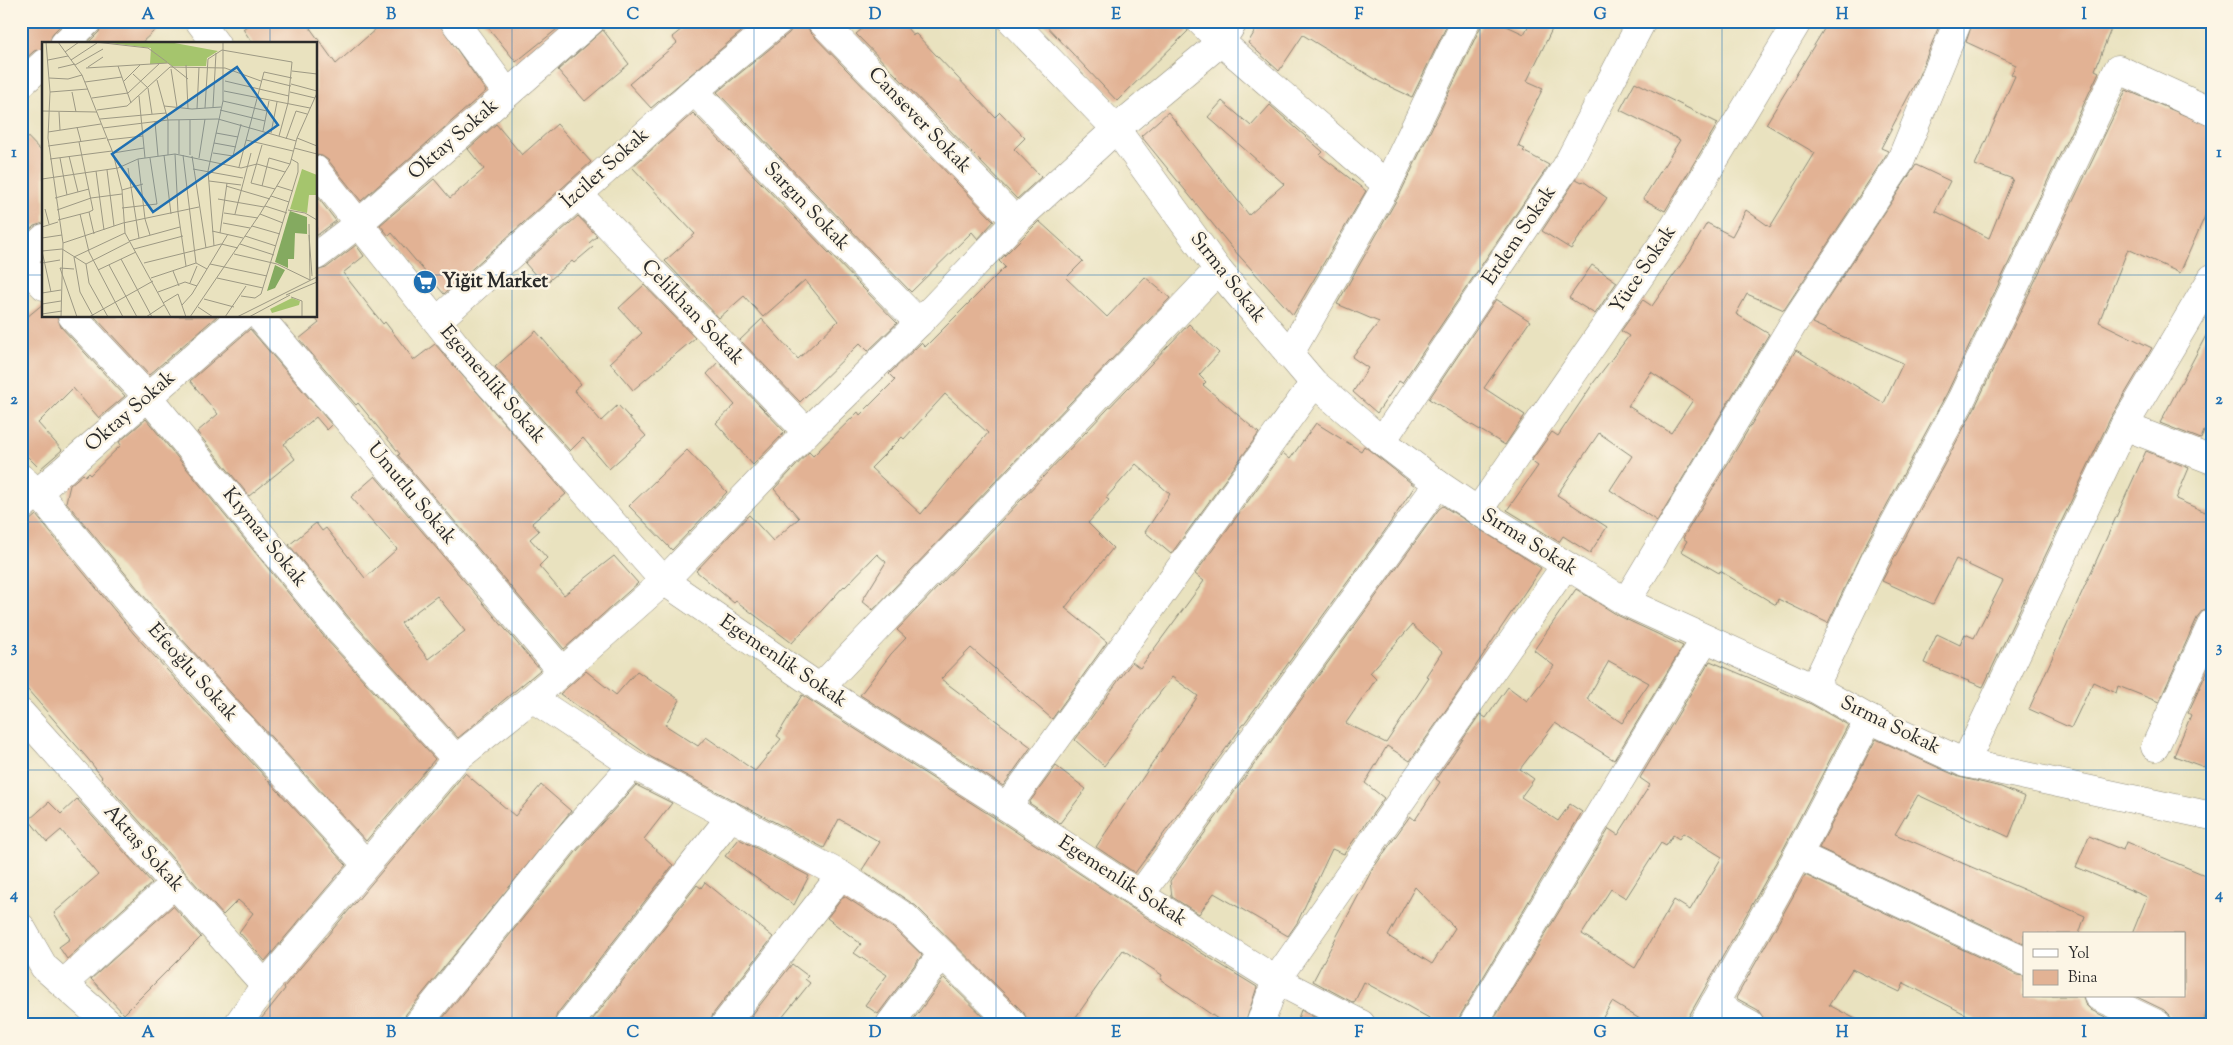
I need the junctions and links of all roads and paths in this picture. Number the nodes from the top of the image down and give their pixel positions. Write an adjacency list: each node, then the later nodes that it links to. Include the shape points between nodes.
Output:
1 (88, 21): 14 (street)
2 (199, 21): 15 (street)
3 (454, 21): 19 (street)
4 (591, 21): 19 (street, Oktay Sokak)
5 (779, 21): 18 (street, İzciler Sokak)
6 (821, 21): 25 (street, Cansever Sokak)
7 (1012, 21): 21 (street, Sırma Sokak)
8 (1200, 21): 13 (street)
9 (1466, 21): 23 (street)
10 (1642, 21): 43 (street, Erdem Sokak, via 1566,167)
11 (1798, 21): 47 (street, Yüce Sokak, via 1674,227)
12 (1958, 21): 50 (street, via 1900,162 1793,324)
13 (1228, 32): 21 (street); 23 (street)
14 (66, 42)
15 (215, 42)
16 (42, 65): 17 (street)
17 (21, 84)
18 (694, 91): 24 (street, İzciler Sokak); 37 (street, Sargın Sokak)
19 (507, 93): 26 (street, Oktay Sokak)
20 (2212, 112): 55 (street, via 2118,69 1961,400 1876,558)
21 (1116, 130): 25 (street); 30 (street, Sırma Sokak)
22 (318, 172): 26 (street, Egemenlik Sokak)
23 (1387, 185): 38 (street)
24 (578, 194): 36 (street, İzciler Sokak); 42 (street, Çelikhan Sokak)
25 (1016, 220): 37 (street)
26 (359, 223): 28 (street, Oktay Sokak); 36 (street, Egemenlik Sokak)
27 (42, 240): 29 (street)
28 (318, 254)
29 (21, 261): 32 (street)
30 (1218, 270): 38 (street, Sırma Sokak); 54 (street)
31 (2212, 278): 41 (street)
32 (42, 284)
33 (74, 318): 40 (street, Kıymaz Sokak)
34 (239, 318): 40 (street, Oktay Sokak)
35 (262, 318): 53 (street, Umutlu Sokak)
36 (437, 321): 49 (street, Egemenlik Sokak)
37 (918, 323): 42 (street)
38 (1289, 355): 39 (street, Sırma Sokak)
39 (1314, 383): 43 (street, Sırma Sokak); 63 (street)
40 (148, 397): 46 (street, Oktay Sokak); 60 (street, Kıymaz Sokak, via 338,629)
41 (2124, 426): 44 (street); 61 (street)
42 (807, 432): 49 (street)
43 (1382, 440): 45 (street, Sırma Sokak)
44 (2212, 460)
45 (1438, 484): 47 (street, Sırma Sokak); 70 (street)
46 (27, 493): 67 (street, Efeoğlu Sokak)
47 (1478, 510): 48 (street, Sırma Sokak)
48 (1565, 566): 50 (street, Sırma Sokak); 74 (street)
49 (664, 581): 53 (street); 54 (street, Egemenlik Sokak)
50 (1626, 602): 52 (street, Sırma Sokak)
51 (2212, 623): 59 (street)
52 (1705, 639): 55 (street, Sırma Sokak); 88 (street)
53 (562, 671): 56 (street)
54 (820, 688): 63 (street, Egemenlik Sokak)
55 (1814, 688): 58 (street, Sırma Sokak)
56 (532, 698): 60 (street); 62 (street)
57 (21, 713): 69 (street, Aktaş Sokak)
58 (1870, 719): 61 (street, Sırma Sokak); 66 (street)
59 (2154, 747)
60 (456, 759): 67 (street)
61 (1965, 762): 65 (street, Sırma Sokak)
62 (633, 765): 64 (street); 81 (street, via 564,842)
63 (1007, 806): 70 (street, Egemenlik Sokak)
64 (732, 816): 68 (street); 82 (street)
65 (2212, 816)
66 (1798, 855): 73 (street); 78 (street)
67 (366, 864): 76 (street)
68 (841, 874): 72 (street, via 905,917); 83 (street)
69 (174, 884): 75 (street); 76 (street, Aktaş Sokak)
70 (1140, 895): 74 (street, Egemenlik Sokak)
71 (21, 927): 75 (street, via 44,967)
72 (942, 954): 84 (street); 85 (street)
73 (2023, 962)
74 (1276, 980): 86 (street); 87 (street, Egemenlik Sokak)
75 (64, 983): 79 (street)
76 (264, 985): 80 (street)
77 (2102, 998): 90 (street)
78 (1708, 1014): 89 (street)
79 (109, 1024)
80 (238, 1024)
81 (418, 1024)
82 (569, 1024)
83 (725, 1024)
84 (890, 1024)
85 (1013, 1024)
86 (1260, 1024)
87 (1360, 1024)
88 (1473, 1024)
89 (1750, 1024)
90 (2157, 1024)

